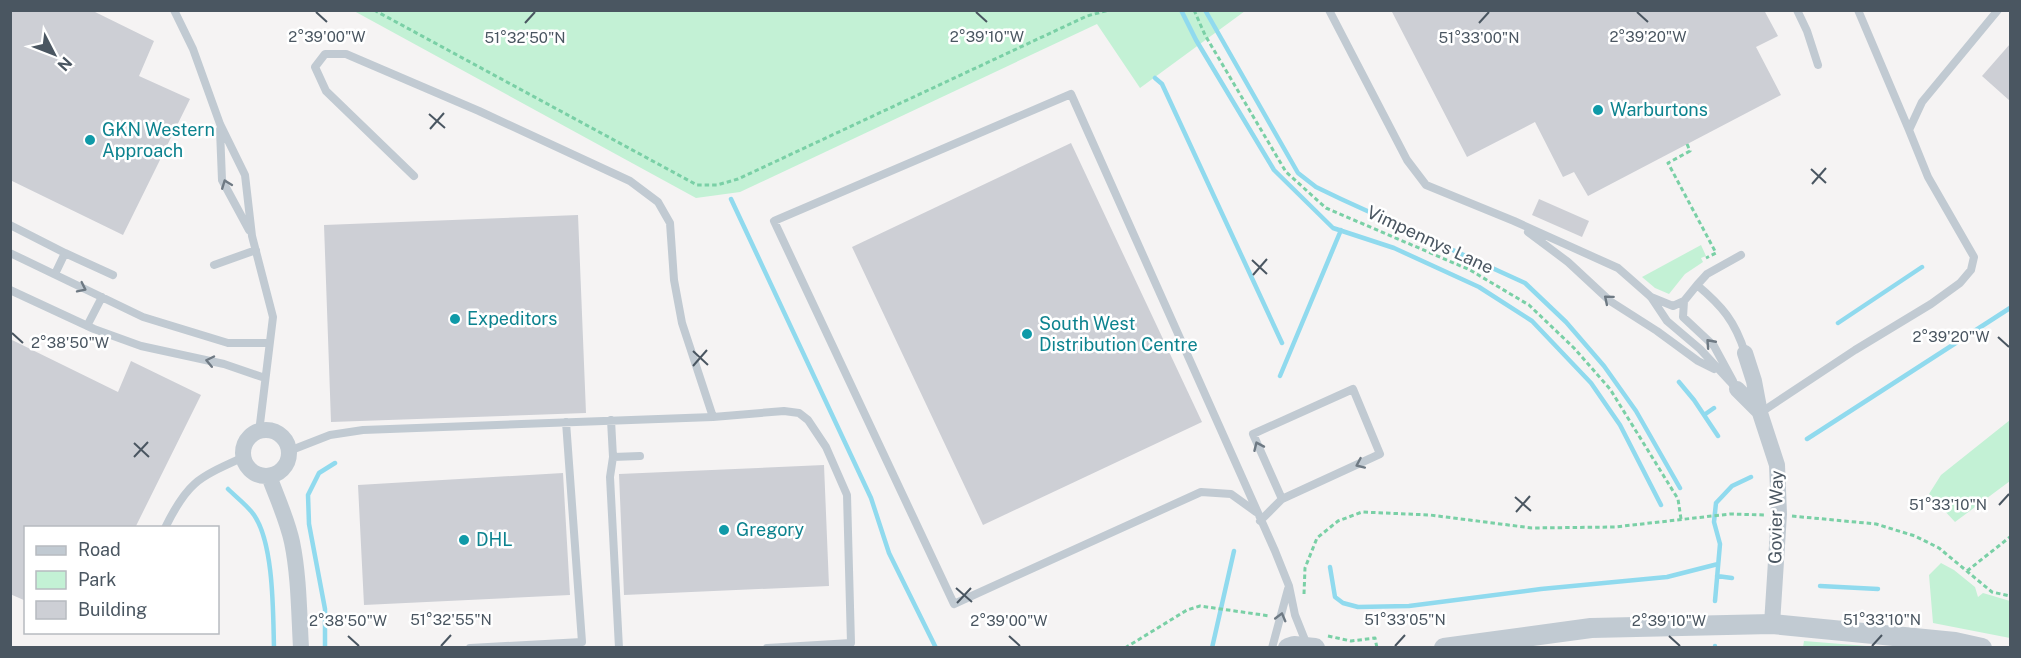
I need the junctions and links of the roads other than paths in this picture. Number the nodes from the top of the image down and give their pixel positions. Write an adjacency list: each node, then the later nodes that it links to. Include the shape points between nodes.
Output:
1 (174, 10): 7 (lane, via 194,49)
2 (1329, 10): 10 (lane, via 1407,160 1426,185)
3 (1797, 10): 6 (lane)
4 (1858, 10): 8 (lane)
5 (1998, 10): 8 (lane, via 1922,102)
6 (1818, 65)
7 (220, 124): 12 (lane, via 245,175); 12 (lane, one-way to 7, via 222,180)
8 (1909, 130): 31 (lane, via 1928,177 1974,257 1971,270 1931,304)
9 (414, 176): 32 (lane, via 326,91 315,67 326,54 346,54 479,111 630,181 658,202 670,223 682,323)
10 (1514, 221): 23 (lane, via 1618,268); 28 (lane, one-way to 10, via 1610,301 1568,262)
11 (10, 225): 15 (lane)
12 (252, 236): 13 (lane)
13 (256, 250): 17 (lane); 26 (lane, via 273,316)
14 (10, 253): 18 (lane)
15 (65, 253): 18 (lane); 19 (lane)
16 (1741, 255): 20 (lane, via 1707,274)
17 (214, 265)
18 (55, 274): 22 (lane, one-way to 22)
19 (113, 275)
20 (1696, 285): 24 (lane); 27 (lane, via 1731,319)
21 (10, 290): 25 (lane)
22 (102, 297): 25 (lane); 26 (lane, via 143,317 228,343)
23 (1651, 297): 24 (lane, via 1673,306); 28 (lane, via 1667,321 1700,348)
24 (1684, 301): 30 (lane, one-way to 24, via 1714,346 1683,317)
25 (87, 326): 29 (lane, one-way to 25, via 224,364 141,346)
26 (270, 343): 29 (lane)
27 (1745, 353): 31 (street, Govier Way)
28 (1720, 372): 30 (lane)
29 (265, 378): 35 (lane)
30 (1737, 388): 31 (street)
31 (1760, 413): 46 (street, Govier Way, via 1777,465 1779,514)
32 (712, 417): 33 (lane); 51 (lane, via 799,413 826,447 847,495 851,643)
33 (610, 420): 34 (lane); 39 (lane)
34 (566, 422): 36 (lane, via 363,430 330,435); 49 (lane, via 582,642)
35 (259, 432): 36 (street, via 277,433); 38 (street, via 246,443)
36 (289, 451): 40 (street, via 282,470)
37 (640, 456): 39 (lane)
38 (244, 457): 40 (street, via 251,471); 44 (lane, via 202,476 186,490)
39 (613, 457): 50 (lane, via 610,477)
40 (269, 476): 48 (street, via 292,542)
41 (1282, 499): 41 (lane, one-way to 41, via 1253,435 1353,389 1380,454); 43 (lane)
42 (1256, 512): 42 (lane, via 1231,494 1201,492 954,604 774,221 1071,94); 43 (lane)
43 (1260, 521): 45 (lane)
44 (166, 526)
45 (1289, 586): 47 (lane, via 1295,615); 52 (lane, one-way to 45)
46 (1772, 624): 54 (street, via 1591,628); 55 (street)
47 (1316, 643): 53 (street)
48 (301, 648)
49 (471, 648)
50 (619, 648)
51 (767, 648)
52 (1272, 648)
53 (1288, 648)
54 (1444, 648)
55 (1982, 648)

